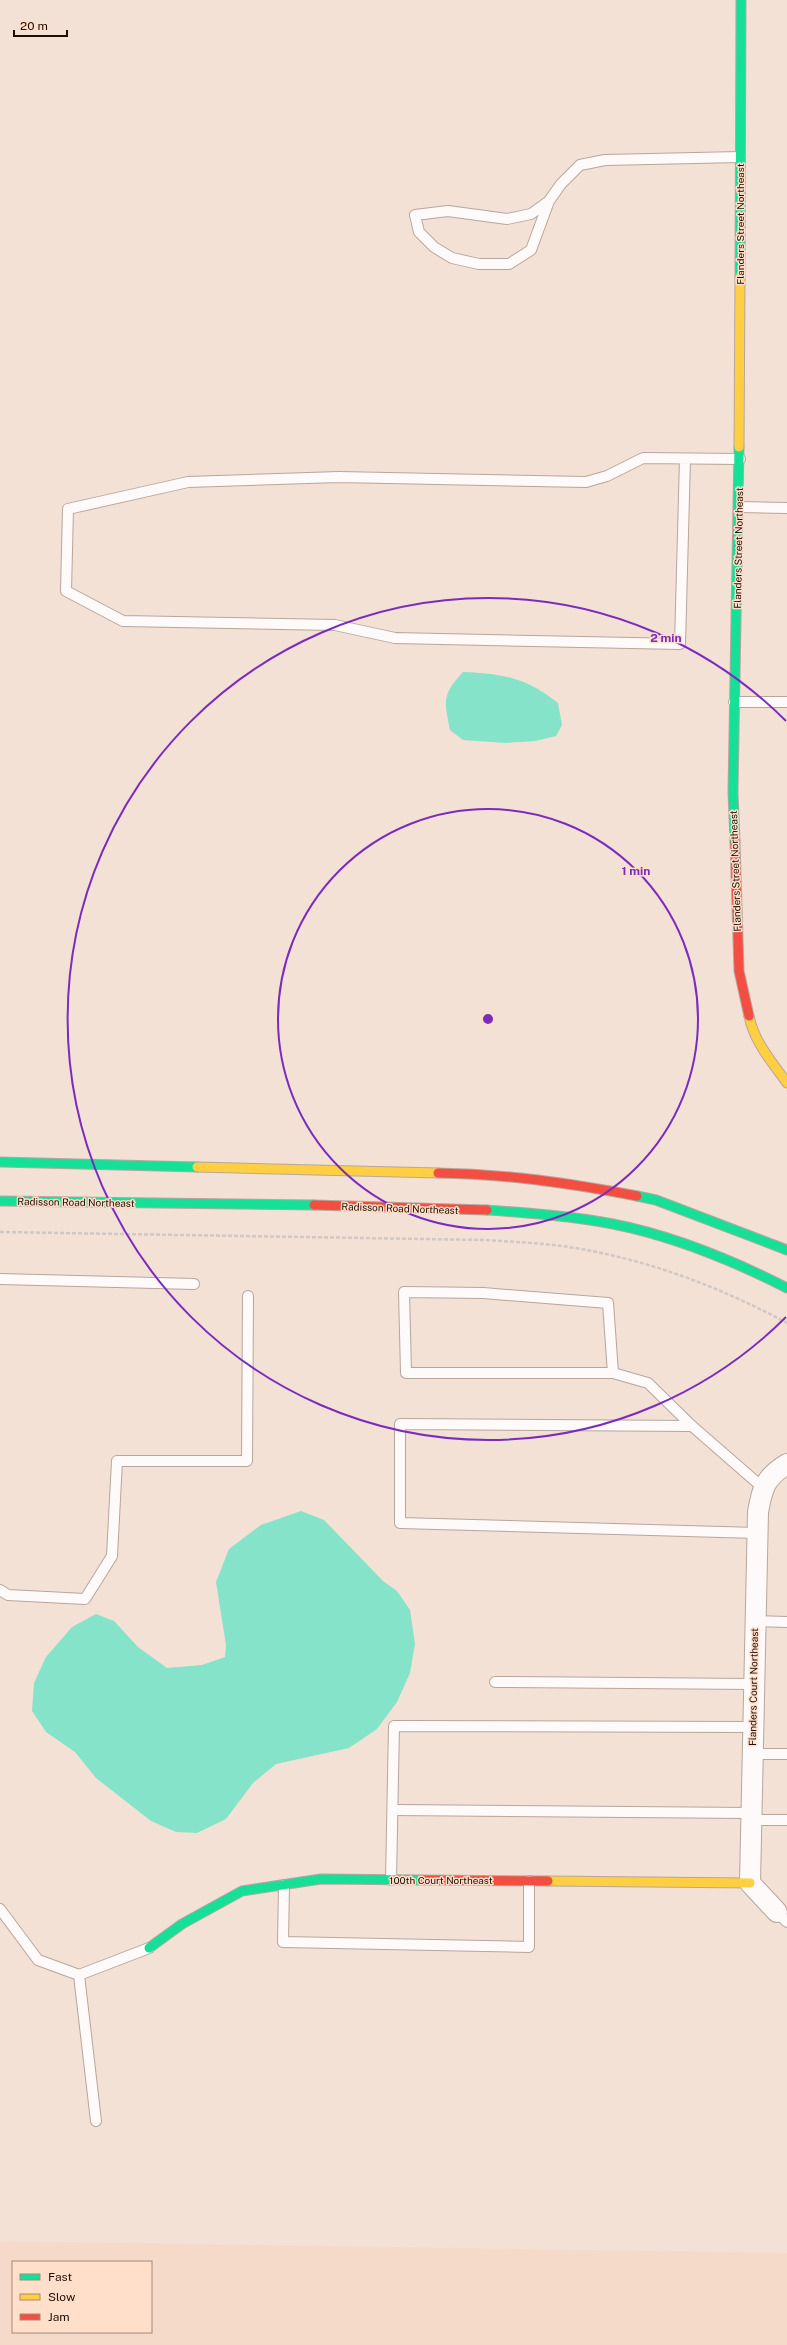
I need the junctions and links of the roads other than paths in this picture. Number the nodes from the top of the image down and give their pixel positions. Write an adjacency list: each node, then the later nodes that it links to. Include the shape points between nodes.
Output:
1 (742, 0): 2 (street, Flanders Street Northeast)
2 (740, 157): 3 (lane, via 605,160 580,165 561,184); 5 (street, Flanders Street Northeast)
3 (550, 201): 3 (lane, via 531,214 507,219 448,211 415,215 419,232 434,247 452,258 479,264 509,264 531,250)
4 (685, 458): 4 (lane, via 643,458 607,476 586,482 339,477 188,482 68,509 66,591 123,621 334,626 395,638 680,644); 5 (lane)
5 (740, 459): 6 (street, Flanders Street Northeast)
6 (739, 507): 7 (lane); 8 (street, Flanders Street Northeast)
7 (787, 508)
8 (734, 702): 9 (lane); 10 (street, Flanders Street Northeast, via 733,792 739,971 751,1026 763,1050)
9 (787, 702)
10 (787, 1083)
11 (0, 1162): 13 (street, via 493,1174 565,1182 656,1200)
12 (0, 1201): 16 (street, Radisson Road Northeast, via 461,1209 539,1214 592,1220 645,1232 706,1251)
13 (787, 1250)
14 (0, 1279): 15 (lane)
15 (194, 1284)
16 (787, 1288)
17 (248, 1296): 23 (lane, via 247,1461 117,1462 112,1556 85,1599 8,1595)
18 (613, 1373): 18 (lane, via 608,1303 483,1293 404,1292 406,1373); 19 (lane, via 648,1382)
19 (692, 1426): 21 (lane); 22 (lane, via 400,1424 400,1523)
20 (787, 1464): 21 (street)
21 (762, 1488): 22 (street, Flanders Court Northeast)
22 (757, 1533): 24 (street, Flanders Court Northeast)
23 (0, 1590)
24 (755, 1621): 25 (lane); 27 (street, Flanders Court Northeast)
25 (787, 1622)
26 (495, 1682): 27 (lane)
27 (753, 1684): 28 (street, Flanders Court Northeast)
28 (752, 1727): 29 (street, Flanders Court Northeast); 31 (lane, via 394,1726)
29 (752, 1754): 30 (lane); 32 (street, Flanders Court Northeast)
30 (787, 1754)
31 (393, 1810): 32 (lane); 34 (lane)
32 (750, 1816): 33 (lane); 36 (street, Flanders Court Northeast)
33 (787, 1820)
34 (391, 1880): 35 (street, 100th Court Northeast); 37 (street, 100th Court Northeast, via 321,1879)
35 (529, 1881): 36 (street, 100th Court Northeast); 37 (lane, via 529,1947 283,1942)
36 (750, 1882): 39 (street)
37 (284, 1885): 40 (street, 100th Court Northeast, via 242,1891 182,1924)
38 (0, 1909): 41 (lane, via 38,1960)
39 (782, 1917)
40 (149, 1948): 41 (lane)
41 (79, 1975): 42 (lane)
42 (96, 2121)

